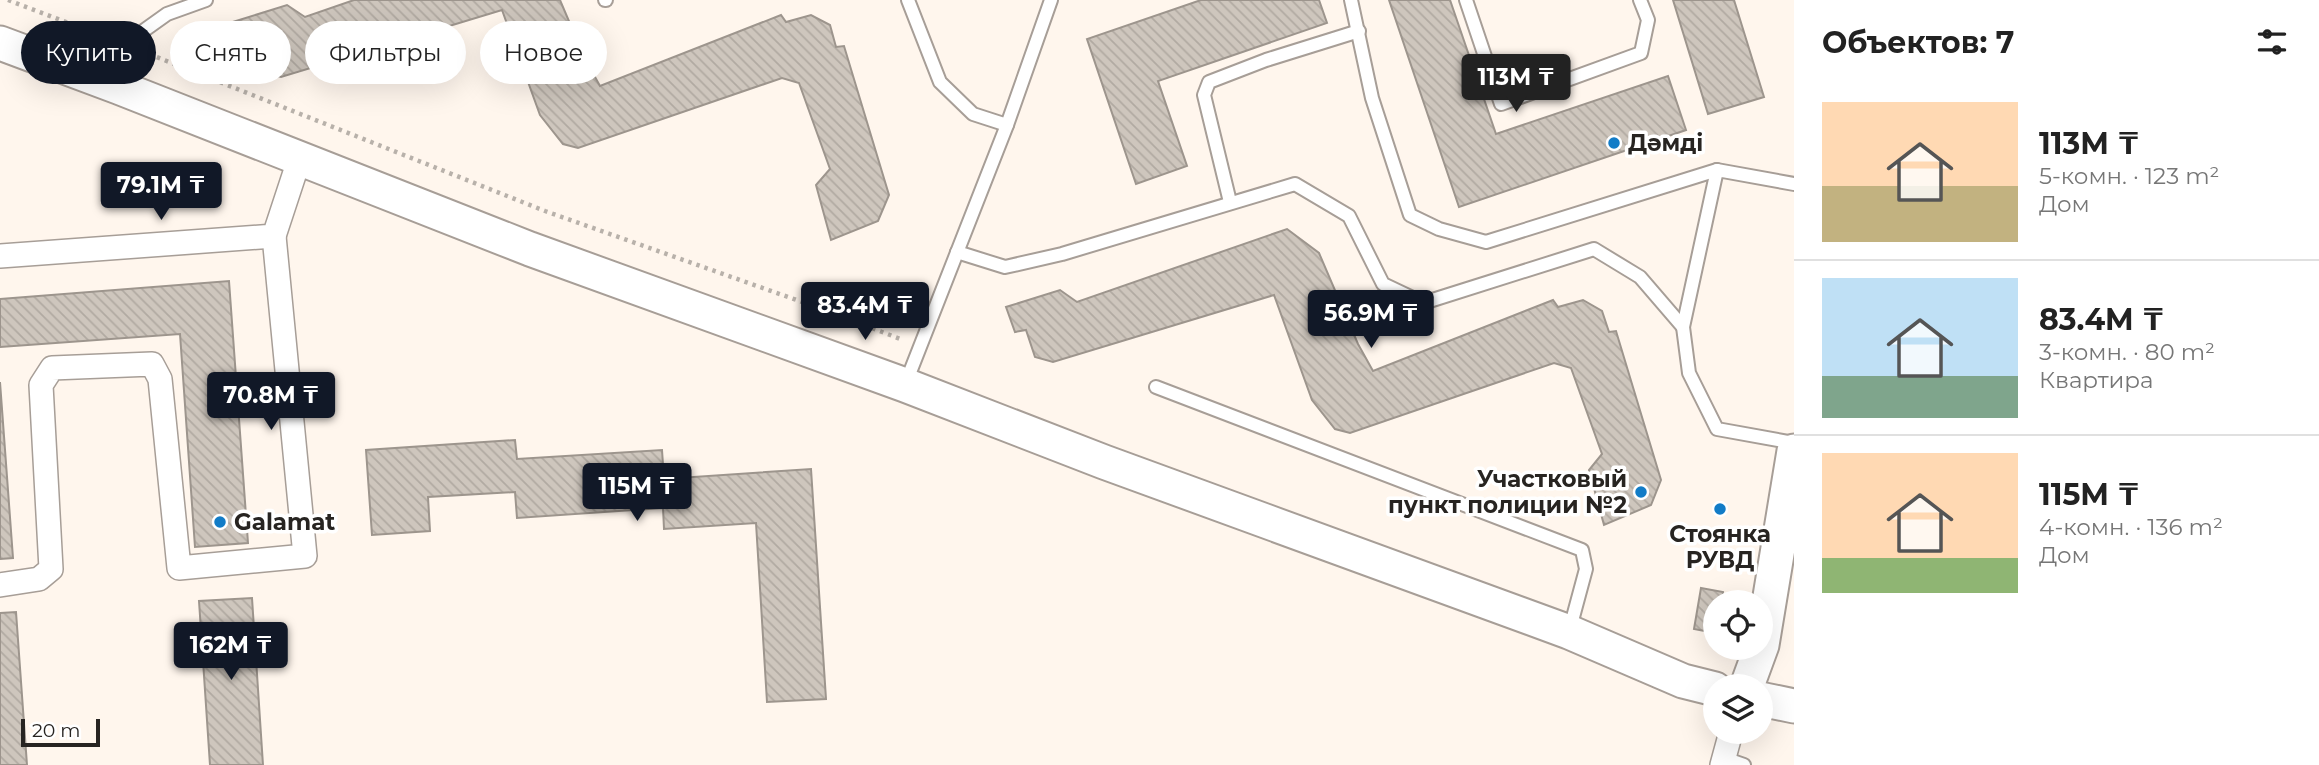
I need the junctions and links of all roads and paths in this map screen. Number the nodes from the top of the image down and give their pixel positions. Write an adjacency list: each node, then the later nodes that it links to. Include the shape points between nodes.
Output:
1 (8, 0): 8 (path)
2 (206, 0): 9 (lane)
3 (908, 0): 15 (lane, via 940,82 973,114)
4 (1051, 0): 15 (lane)
5 (1351, 0): 10 (lane)
6 (1466, 0): 7 (lane, via 1502,104 1641,53 1648,20)
7 (1640, 0)
8 (63, 21)
9 (156, 22)
10 (1359, 31): 17 (lane, via 1372,98 1410,215 1439,229 1486,242); 19 (lane, via 1209,82 1204,95)
11 (0, 43): 14 (street)
12 (156, 57): 24 (path, via 545,211)
13 (119, 84): 14 (lane)
14 (118, 87): 16 (street)
15 (1007, 125): 21 (lane)
16 (299, 160): 20 (street); 25 (street)
17 (1717, 170): 18 (lane); 23 (lane)
18 (1794, 184)
19 (1230, 202): 21 (lane, via 1005,268); 23 (lane, via 1295,184 1349,216 1383,284 1423,303 1594,249 1640,277)
20 (274, 236): 22 (street); 29 (street, via 305,556 179,568 160,379 152,364 52,368 41,385 51,569 39,579)
21 (957, 252): 24 (lane)
22 (0, 256)
23 (1684, 327): 27 (lane, via 1689,373 1717,429)
24 (920, 346): 25 (lane)
25 (905, 385): 30 (street, via 1104,463)
26 (1156, 387): 30 (lane, via 1582,550 1586,569)
27 (1794, 443)
28 (1794, 451): 31 (street, via 1762,645)
29 (0, 585)
30 (1569, 632): 32 (street)
31 (1751, 674)
32 (1703, 686)
33 (1773, 702): 34 (street)
34 (1794, 706)
35 (1731, 744): 36 (street)
36 (1730, 763)

